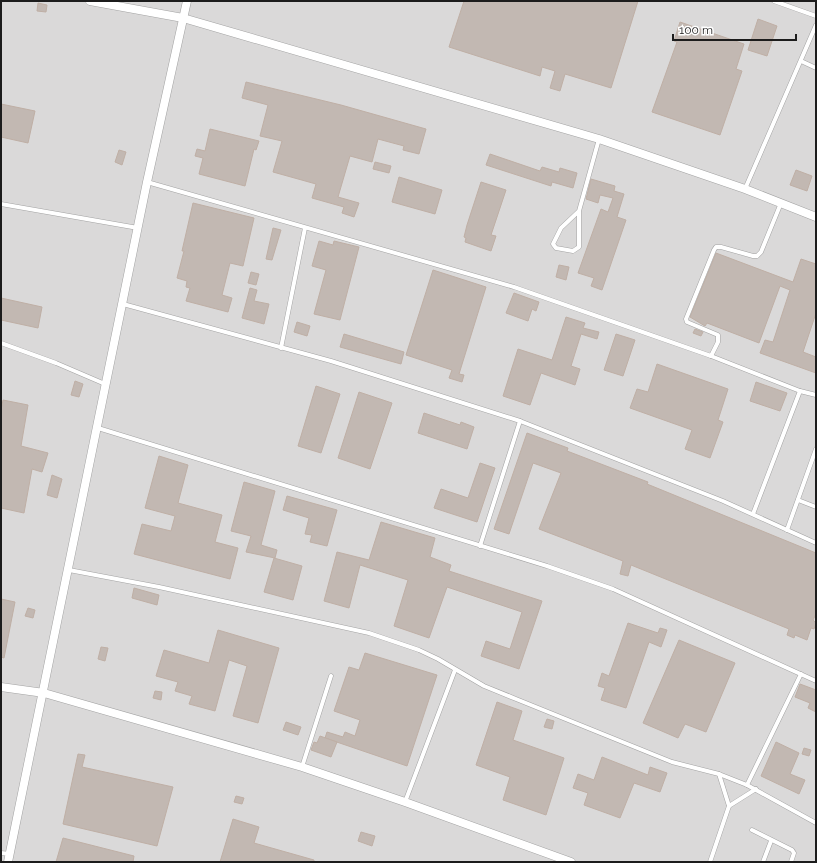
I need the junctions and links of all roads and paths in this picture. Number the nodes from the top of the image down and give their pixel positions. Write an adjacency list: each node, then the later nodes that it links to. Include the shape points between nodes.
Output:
1 (90, 1): 5 (street)
2 (187, 1): 5 (street)
3 (774, 1): 4 (lane)
4 (816, 16)
5 (183, 18): 9 (street); 10 (street)
6 (816, 25): 7 (lane)
7 (801, 61): 8 (lane); 11 (lane)
8 (816, 68)
9 (599, 139): 11 (street); 14 (lane)
10 (147, 182): 16 (street); 17 (lane)
11 (745, 189): 12 (street)
12 (781, 203): 15 (street); 21 (lane, via 757,256 721,247 714,250 686,319 718,335 718,342)
13 (1, 204): 16 (lane)
14 (578, 210): 14 (lane, via 561,228 553,244 556,248 573,251 579,247)
15 (816, 217)
16 (138, 228): 18 (street)
17 (305, 228): 20 (lane); 21 (lane, via 514,286)
18 (123, 304): 20 (lane); 22 (street)
19 (1, 343): 22 (lane)
20 (281, 348): 25 (lane, via 331,361)
21 (711, 356): 23 (lane)
22 (105, 384): 26 (street)
23 (800, 391): 24 (lane); 30 (lane)
24 (816, 395)
25 (520, 421): 30 (lane); 33 (lane)
26 (98, 428): 33 (lane); 34 (street)
27 (816, 449): 28 (lane)
28 (798, 500): 29 (lane); 31 (lane)
29 (816, 506)
30 (753, 514): 31 (lane)
31 (787, 530): 32 (lane)
32 (816, 544)
33 (480, 546): 36 (lane, via 613,589)
34 (69, 570): 35 (lane, via 369,632 419,650); 40 (street)
35 (455, 670): 42 (lane, via 509,697 672,762); 45 (lane)
36 (801, 674): 38 (lane); 43 (lane)
37 (331, 676): 41 (lane)
38 (816, 681)
39 (1, 687): 40 (street)
40 (44, 693): 41 (street); 51 (street)
41 (302, 767): 45 (street)
42 (719, 774): 43 (lane); 46 (lane)
43 (747, 785): 44 (lane)
44 (756, 789): 46 (lane); 47 (lane)
45 (406, 802): 52 (street)
46 (729, 806): 53 (lane)
47 (816, 822)
48 (752, 830): 49 (lane)
49 (771, 840): 54 (lane); 55 (lane, via 794,851)
50 (1, 853): 51 (lane)
51 (9, 858)
52 (571, 862)
53 (710, 862)
54 (763, 862)
55 (791, 862)

